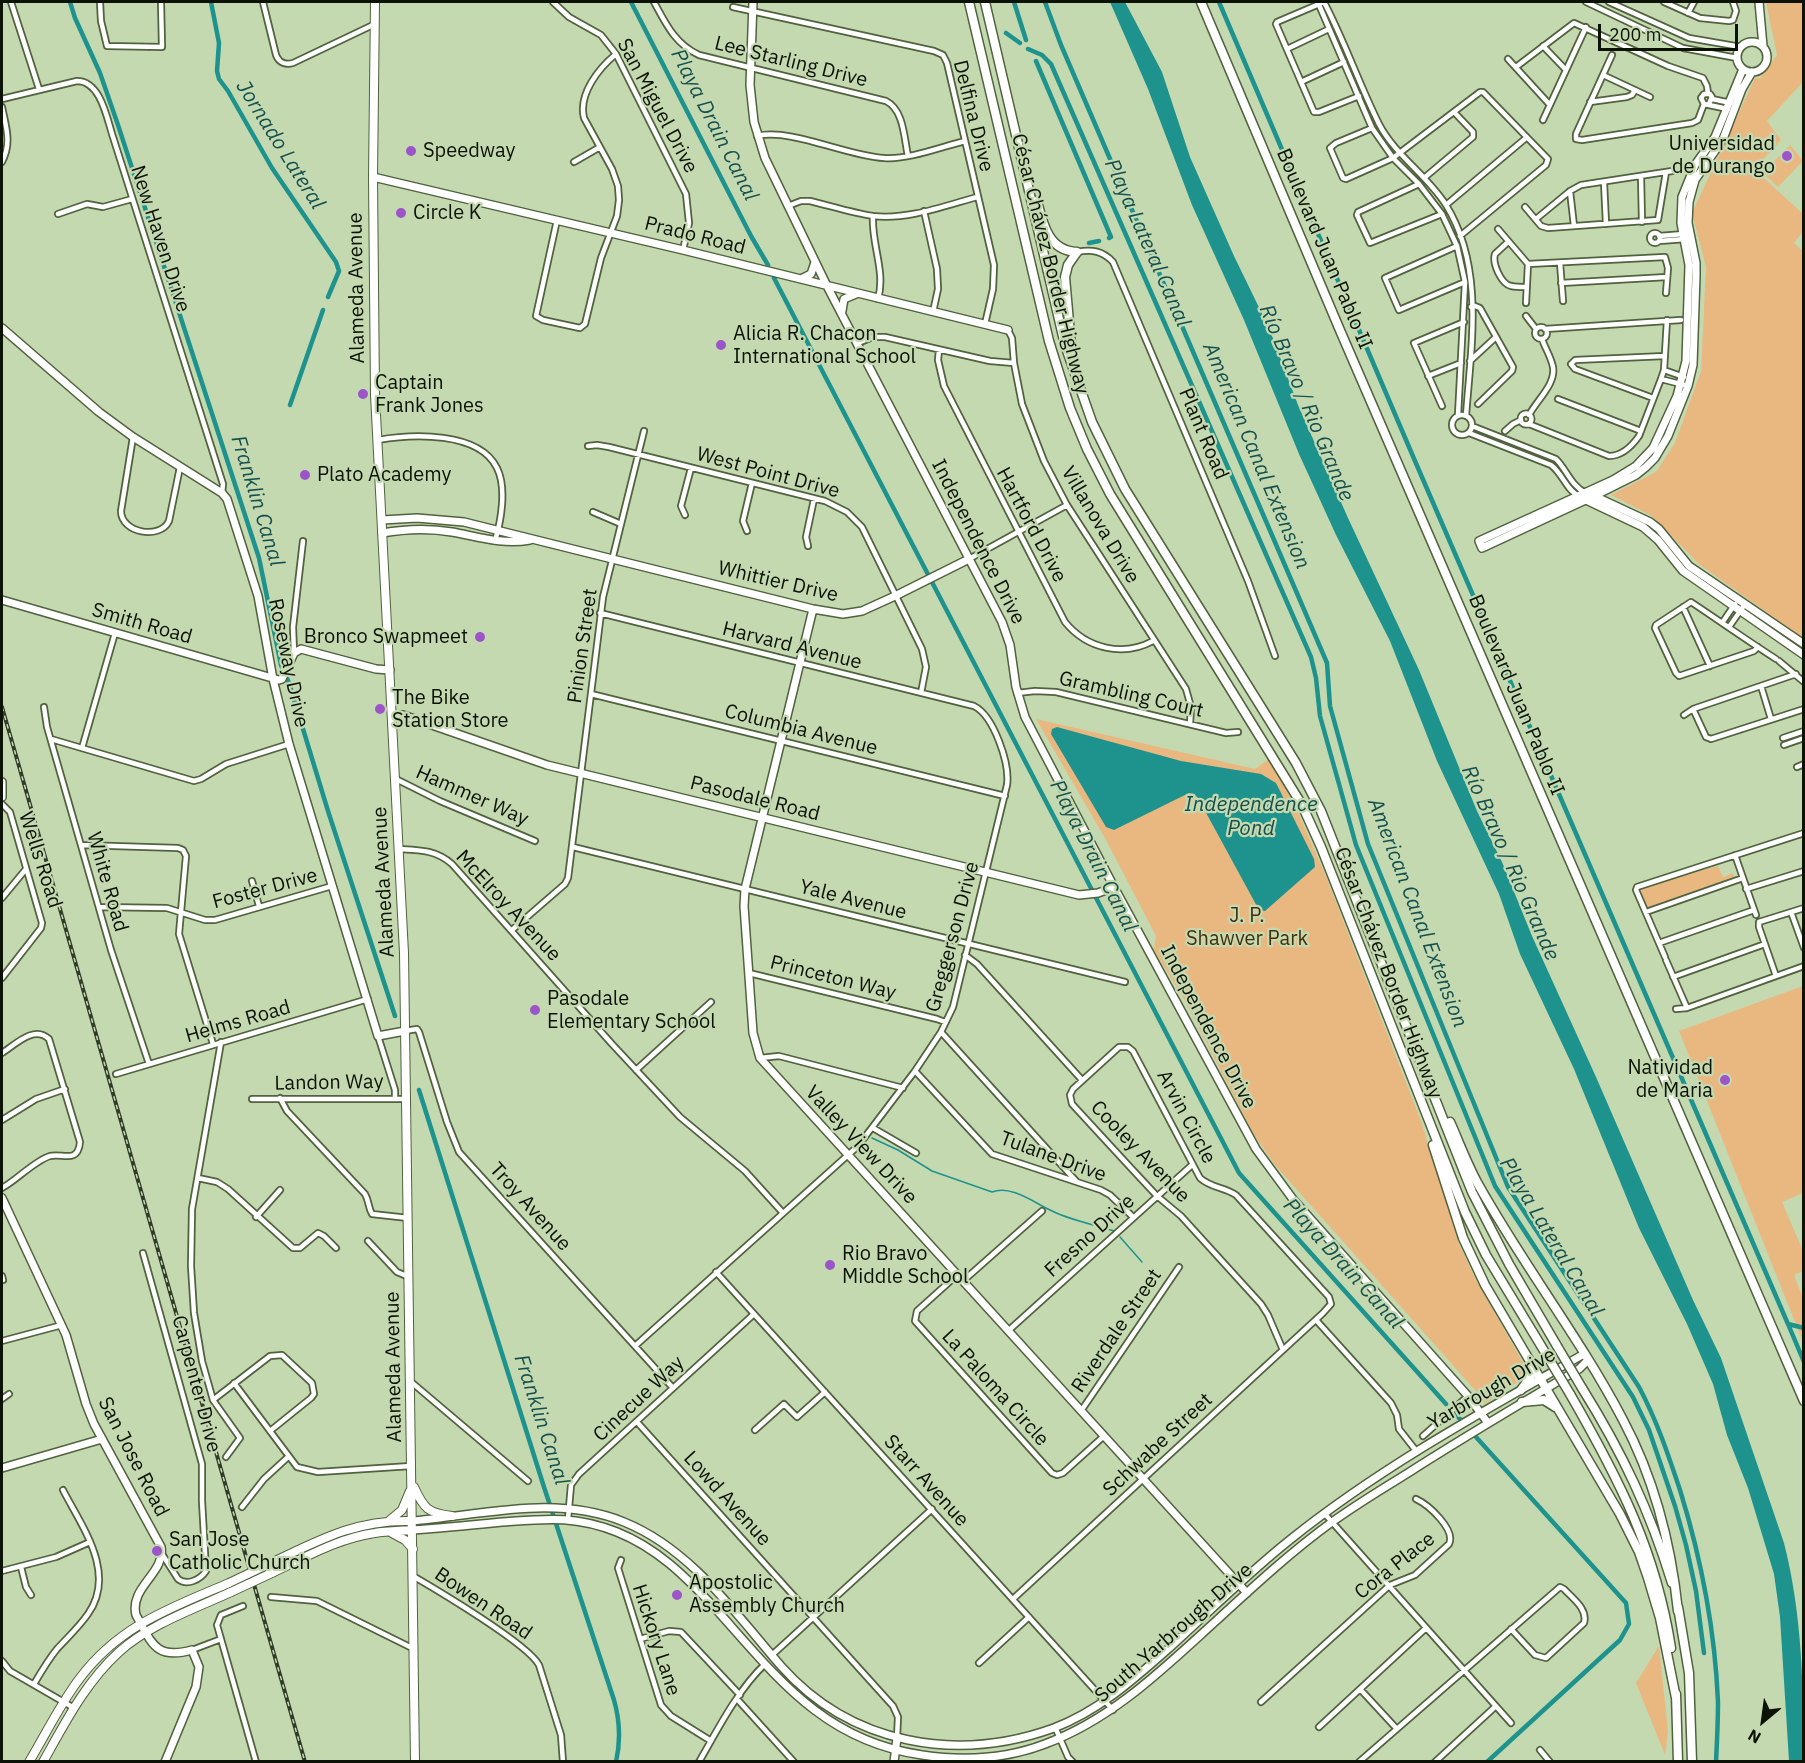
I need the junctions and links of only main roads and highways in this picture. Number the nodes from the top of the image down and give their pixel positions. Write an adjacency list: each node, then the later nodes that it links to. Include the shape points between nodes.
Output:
1 (375, 2): 14 (main road, Alameda Avenue, via 375,395 400,849)
2 (969, 2): 8 (highway, César Chávez Border Highway, via 1048,341 1070,408 1110,494 1302,805)
3 (985, 2): 5 (highway, César Chávez Border Highway)
4 (1201, 2): 11 (highway, Boulevard Juan Pablo II)
5 (1016, 135): 6 (highway, César Chávez Border Highway, via 1062,333); 6 (highway, via 1048,235 1060,248 1077,252 1065,277)
6 (1078, 385): 7 (highway, César Chávez Border Highway, via 1125,489 1308,786 1329,828)
7 (1419, 1057): 21 (highway, César Chávez Border Highway, bridge, via 1484,1218 1610,1434 1640,1495); 21 (highway, via 1478,1183 1624,1421 1659,1506 1669,1542)
8 (1424, 1110): 9 (highway, via 1463,1238); 22 (highway, César Chávez Border Highway, bridge, via 1486,1255 1623,1491 1658,1587 1669,1633)
9 (1530, 1362): 10 (highway, via 1531,1376); 13 (highway)
10 (1521, 1390)
11 (1803, 1401)
12 (1522, 1402): 13 (highway, via 1544,1400)
13 (1558, 1409): 22 (highway, via 1620,1514 1644,1564 1660,1618)
14 (412, 1484): 15 (main road, via 426,1508); 16 (main road, via 402,1509); 17 (main road, Alameda Avenue)
15 (452, 1516)
16 (387, 1521): 17 (main road); 20 (main road, via 344,1530)
17 (412, 1526): 18 (main road); 19 (main road, Alameda Avenue)
18 (388, 1532): 19 (main road, via 401,1537); 20 (main road, via 338,1543)
19 (413, 1550): 25 (main road, Alameda Avenue)
20 (272, 1568): 23 (main road, bridge, via 141,1623 102,1652 78,1680); 24 (main road, bridge, via 131,1642 84,1691)
21 (1678, 1611): 27 (highway, César Chávez Border Highway, via 1689,1673)
22 (1676, 1698): 26 (highway, César Chávez Border Highway)
23 (30, 1761)
24 (43, 1761)
25 (415, 1761)
26 (1678, 1761)
27 (1692, 1761)

